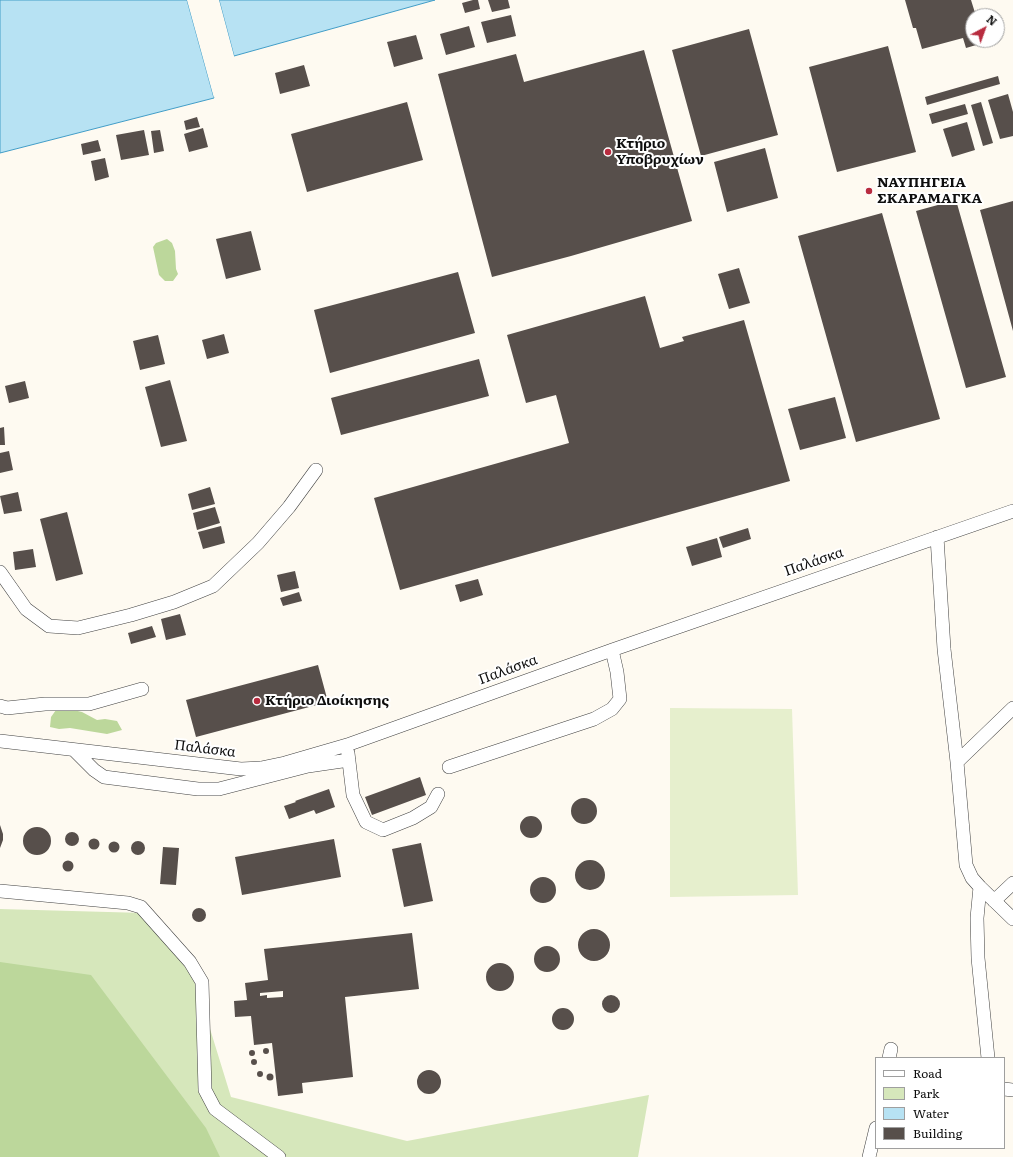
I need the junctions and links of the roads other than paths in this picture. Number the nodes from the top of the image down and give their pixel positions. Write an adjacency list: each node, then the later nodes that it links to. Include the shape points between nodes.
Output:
1 (316, 470): 4 (street, via 258,543 213,586 174,602 78,628 49,626 26,609)
2 (1013, 511): 3 (street, Παλάσκα)
3 (937, 537): 5 (street, Παλάσκα); 13 (street, via 944,649)
4 (0, 572)
5 (612, 650): 10 (street, Παλάσκα); 14 (street, via 620,699 612,708 594,719)
6 (142, 689): 7 (street, via 89,704 45,704 7,708)
7 (0, 706)
8 (1013, 708): 13 (street)
9 (0, 741): 11 (street, Παλάσκα)
10 (347, 745): 11 (street, Παλάσκα, via 285,763 241,769); 12 (street)
11 (74, 750): 12 (street, via 104,777 198,789 219,789 308,766)
12 (349, 760): 15 (street, via 353,795 366,822 384,830 431,807)
13 (957, 762): 17 (street, via 966,865)
14 (449, 767)
15 (438, 794)
16 (1013, 883): 19 (street)
17 (980, 887): 19 (street); 21 (street, via 977,918 978,958)
18 (0, 891): 23 (street, via 142,907 190,962 202,982 205,1090 212,1104 215,1109)
19 (994, 901): 20 (street)
20 (1013, 919)
21 (988, 1057)
22 (875, 1133): 24 (street)
23 (279, 1157)
24 (870, 1157)

